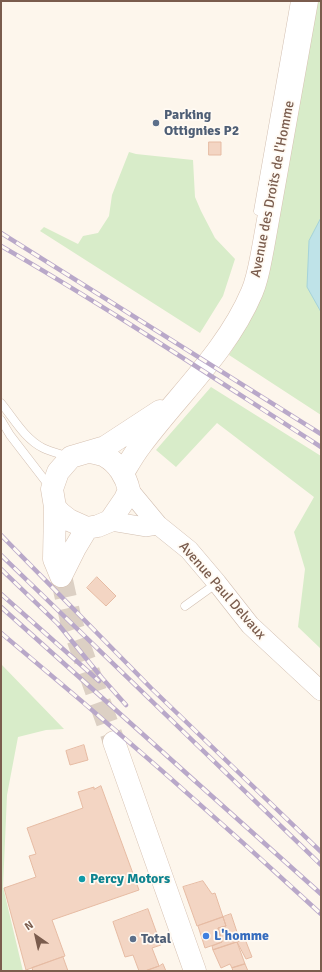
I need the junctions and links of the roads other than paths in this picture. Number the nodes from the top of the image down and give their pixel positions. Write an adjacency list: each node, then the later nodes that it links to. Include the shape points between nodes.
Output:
1 (295, 1): 3 (lane)
2 (306, 1): 5 (main road, Avenue des Droits de l'Homme, via 263,248)
3 (257, 221)
4 (252, 260): 5 (lane)
5 (252, 292): 6 (main road, Avenue des Droits de l'Homme, via 227,338)
6 (176, 401): 9 (main road, Avenue des Droits de l'Homme, via 105,447); 10 (main road, Avenue des Droits de l'Homme, via 140,445)
7 (1, 403): 9 (lane, via 34,443 44,449)
8 (1, 420): 11 (lane)
9 (80, 454): 10 (main road, via 106,457); 11 (main road, via 58,472)
10 (126, 482): 12 (main road, via 125,499); 13 (street, Avenue Paul Delvaux)
11 (53, 498): 14 (main road, via 69,520); 14 (main road, via 54,559 61,576)
12 (110, 521): 13 (street, via 146,527); 14 (main road)
13 (158, 525): 15 (street, Avenue Paul Delvaux, via 189,550)
14 (88, 528)
15 (217, 583): 16 (lane); 17 (street, Avenue Paul Delvaux, via 250,625)
16 (185, 606)
17 (321, 691)
18 (114, 742): 19 (main road)
19 (195, 971)

